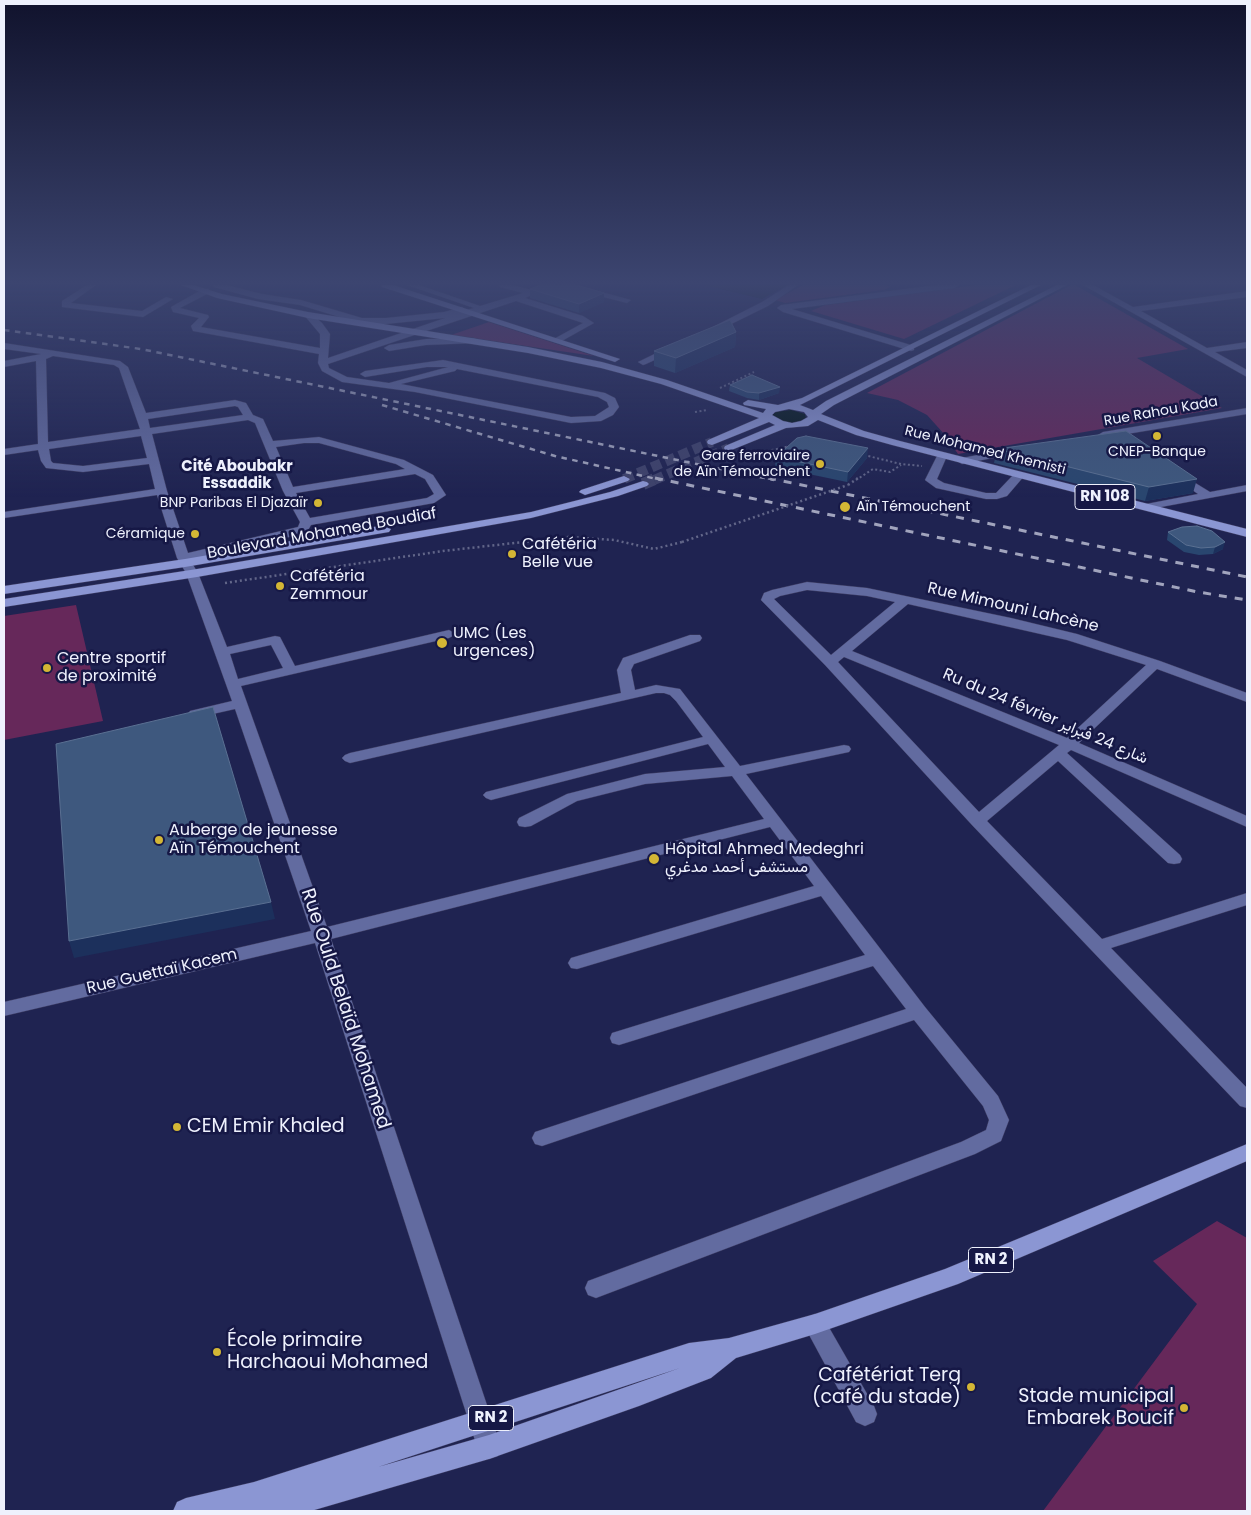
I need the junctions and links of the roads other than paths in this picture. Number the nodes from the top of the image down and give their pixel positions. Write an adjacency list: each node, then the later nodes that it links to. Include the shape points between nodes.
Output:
1 (61, 356): 12 (street)
2 (71, 356): 27 (street, Rue Ould Belaïd Mohamed, via 117,363 123,367)
3 (324, 356): 14 (street)
4 (344, 356): 14 (street)
5 (357, 356): 18 (street, via 335,363 332,370)
6 (551, 356): 22 (main road, via 602,365)
7 (603, 356): 24 (main road, via 745,403)
8 (656, 356): 13 (street)
9 (896, 356): 23 (main road)
10 (923, 356): 26 (main road, via 830,403)
11 (1214, 356): 19 (street)
12 (41, 358): 15 (street); 39 (street)
13 (643, 362)
14 (323, 363): 21 (street, via 325,369 338,377)
15 (4, 364)
16 (449, 364): 17 (street); 18 (street); 20 (street, via 404,376)
17 (466, 368): 20 (street, via 416,382); 21 (street, via 601,395 611,400 614,407 609,414 596,419 571,420 423,390)
18 (365, 374): 21 (street, via 378,378)
19 (1247, 374)
20 (398, 382): 21 (street)
21 (386, 386)
22 (733, 405): 29 (main road); 32 (main road, via 739,414)
23 (789, 406): 24 (main road); 26 (main road, Rue Mohamed Khemisti, via 802,408)
24 (776, 408): 29 (main road, via 768,412)
25 (1247, 411): 35 (street, Rue Rahou Kada)
26 (814, 415): 30 (main road, via 812,421); 34 (main road, Rue Mohamed Khemisti / RN 108)
27 (142, 417): 28 (street, via 235,403 242,405); 33 (street, Rue Ould Belaïd Mohamed)
28 (249, 418): 33 (street); 40 (street, via 259,421)
29 (768, 418): 31 (main road); 32 (main road)
30 (804, 424): 31 (main road, Rue Mohamed Khemisti); 34 (main road, Rue Mohamed Khemisti)
31 (785, 425): 41 (main road)
32 (740, 429): 37 (main road)
33 (147, 433): 39 (street); 45 (street, Rue Ould Belaïd Mohamed)
34 (860, 433): 44 (main road, Rue Mohamed Khemisti / RN 108)
35 (1116, 433): 36 (street, Rue Rahou Kada); 38 (street)
36 (1096, 436)
37 (712, 442)
38 (1131, 443)
39 (43, 446): 43 (street); 45 (street, via 50,466 72,468)
40 (269, 446): 48 (street, via 319,440); 54 (street)
41 (729, 448)
42 (1029, 449): 46 (street)
43 (4, 452)
44 (942, 456): 46 (main road, Rue Mohamed Khemisti / RN 108); 49 (street, via 931,480 933,483 986,496 1003,494)
45 (154, 460): 53 (street, Rue Ould Belaïd Mohamed)
46 (962, 461): 49 (main road, Rue Mohamed Khemisti / RN 108)
47 (1169, 469): 55 (street)
48 (418, 470): 54 (street); 58 (street, via 429,477 440,496)
49 (1019, 475): 56 (main road, Rue Mohamed Khemisti / RN 108)
50 (624, 480): 60 (main road, Boulevard Mohamed Boudiaf, via 537,503)
51 (643, 484): 60 (main road, Boulevard Mohamed Boudiaf, via 531,515)
52 (1247, 488): 55 (street)
53 (161, 490): 57 (street); 60 (street, Rue Ould Belaïd Mohamed)
54 (289, 491): 58 (street)
55 (1207, 495): 56 (street)
56 (1145, 507): 59 (main road, Rue Mohamed Khemisti / RN 108)
57 (4, 515)
58 (306, 522): 60 (street, via 303,529)
59 (1247, 533)
60 (189, 570): 61 (main road, Boulevard Mohamed Boudiaf); 63 (main road, Boulevard Mohamed Boudiaf); 66 (street, Rue Ould Belaïd Mohamed)
61 (4, 590)
62 (905, 600): 67 (street); 67 (street, Rue Mimouni Lahcène, via 808,586 769,596 767,600); 68 (street, Rue Mimouni Lahcène, via 1072,637)
63 (4, 603)
64 (449, 634): 69 (street)
65 (695, 638): 71 (street, via 646,652 628,661 624,670)
66 (222, 652): 69 (street, via 275,640); 70 (street, Rue Ould Belaïd Mohamed)
67 (836, 657): 76 (street, Ru du 24 février شارع 24 فبراير); 81 (street)
68 (1155, 664): 72 (street, Rue Mimouni Lahcène); 76 (street)
69 (291, 671): 70 (street)
70 (233, 684): 73 (street, Rue Ould Belaïd Mohamed)
71 (629, 695): 75 (street, via 656,689 675,692); 78 (street)
72 (1247, 698)
73 (240, 704): 74 (street); 88 (street, Rue Ould Belaïd Mohamed)
74 (182, 717)
75 (711, 739): 79 (street); 80 (street)
76 (1064, 748): 81 (street); 84 (street, Ru du 24 février شارع 24 فبراير); 85 (street)
77 (844, 749): 79 (street)
78 (350, 758)
79 (736, 771): 82 (street); 83 (street, via 645,779 572,797)
80 (492, 796)
81 (978, 820): 89 (street)
82 (774, 821): 86 (street); 88 (street, Rue Guettaï Kacem)
83 (525, 822)
84 (1247, 822)
85 (1174, 859)
86 (824, 890): 90 (street); 91 (street)
87 (1247, 899): 89 (street)
88 (321, 935): 92 (street, Rue Guettaï Kacem); 102 (street, Rue Ould Belaïd Mohamed)
89 (1099, 946): 95 (street)
90 (877, 958): 93 (street); 94 (street)
91 (577, 963)
92 (4, 1009)
93 (918, 1012): 96 (street); 98 (street, via 991,1102 1000,1120 994,1135 968,1148)
94 (619, 1038)
95 (1247, 1100)
96 (542, 1138)
97 (1247, 1152): 99 (main road, RN 2, via 950,1277)
98 (596, 1288)
99 (815, 1324): 100 (main road, RN 2); 101 (street)
100 (729, 1350): 102 (main road, RN 2, via 689,1354); 103 (main road, via 703,1370)
101 (865, 1414)
102 (481, 1422): 103 (street, Rue Ould Belaïd Mohamed); 104 (main road, RN 2)
103 (489, 1447): 105 (main road)
104 (260, 1506): 105 (main road); 106 (main road, RN 2)
105 (296, 1508)
106 (191, 1511)

